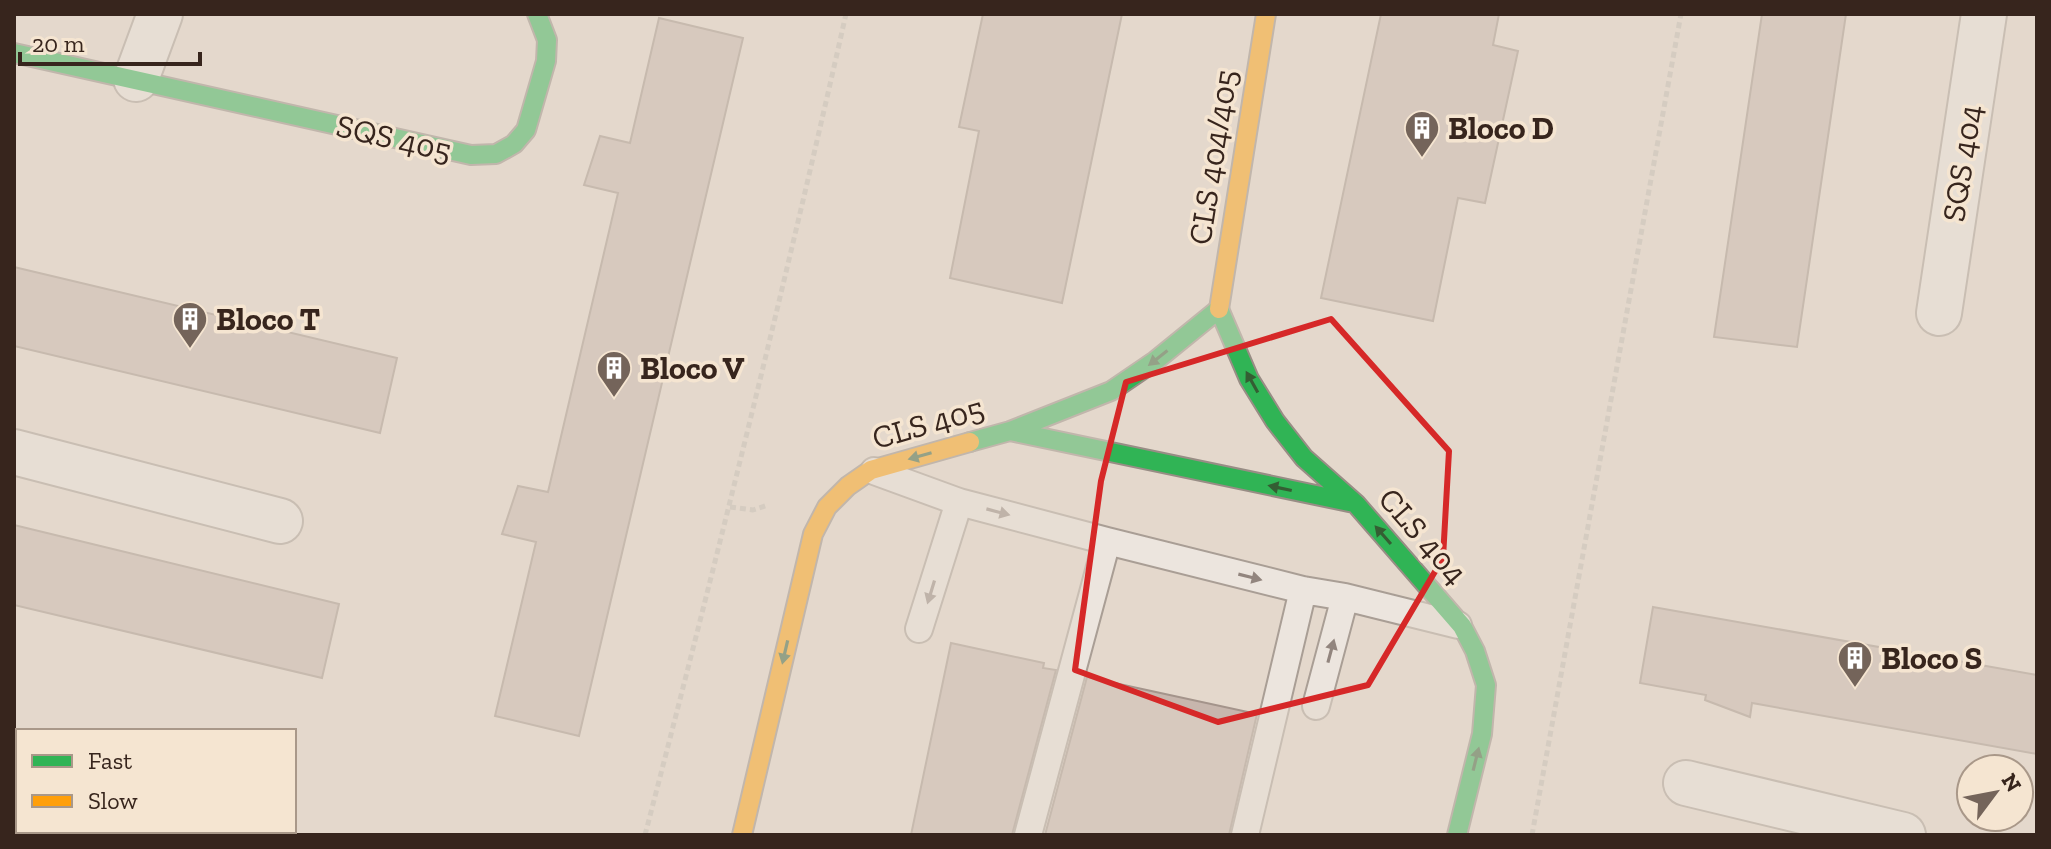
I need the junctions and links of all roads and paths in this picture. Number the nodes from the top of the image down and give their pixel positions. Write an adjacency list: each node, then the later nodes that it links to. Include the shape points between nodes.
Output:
1 (160, 14): 8 (street)
2 (537, 14): 8 (street, SQS 405, via 547,40 546,61 526,130 496,154 471,155)
3 (846, 14): 24 (path, via 734,492)
4 (1266, 14): 9 (street, CLS 404/405)
5 (1681, 14): 29 (path)
6 (1984, 14): 10 (street, SQS 404)
7 (14, 53): 8 (street, SQS 405)
8 (136, 79)
9 (1219, 309): 11 (street, CLS 405, one-way to 11, via 1111,391); 15 (street, CLS 404, one-way to 9, via 1304,458 1275,421 1249,379)
10 (1939, 313)
11 (1010, 431): 13 (street, CLS 405, one-way to 13); 15 (street, one-way to 11)
12 (14, 452): 16 (street)
13 (871, 470): 14 (lane); 25 (street, CLS 405, one-way to 25, via 827,507 813,534)
14 (959, 502): 17 (lane, one-way to 17); 21 (lane, one-way to 21)
15 (1356, 504): 20 (street, CLS 404, one-way to 15)
16 (280, 521)
17 (1107, 541): 18 (lane, one-way to 18); 26 (lane)
18 (1303, 590): 19 (lane); 27 (lane)
19 (1345, 597): 20 (lane); 22 (lane, one-way to 19)
20 (1462, 626): 28 (street, CLS 404, one-way to 20, via 1482,734 1486,685)
21 (919, 629)
22 (1316, 706)
23 (1686, 783): 30 (street)
24 (645, 835)
25 (742, 835)
26 (1028, 835)
27 (1245, 835)
28 (1457, 835)
29 (1532, 835)
30 (1903, 835)

